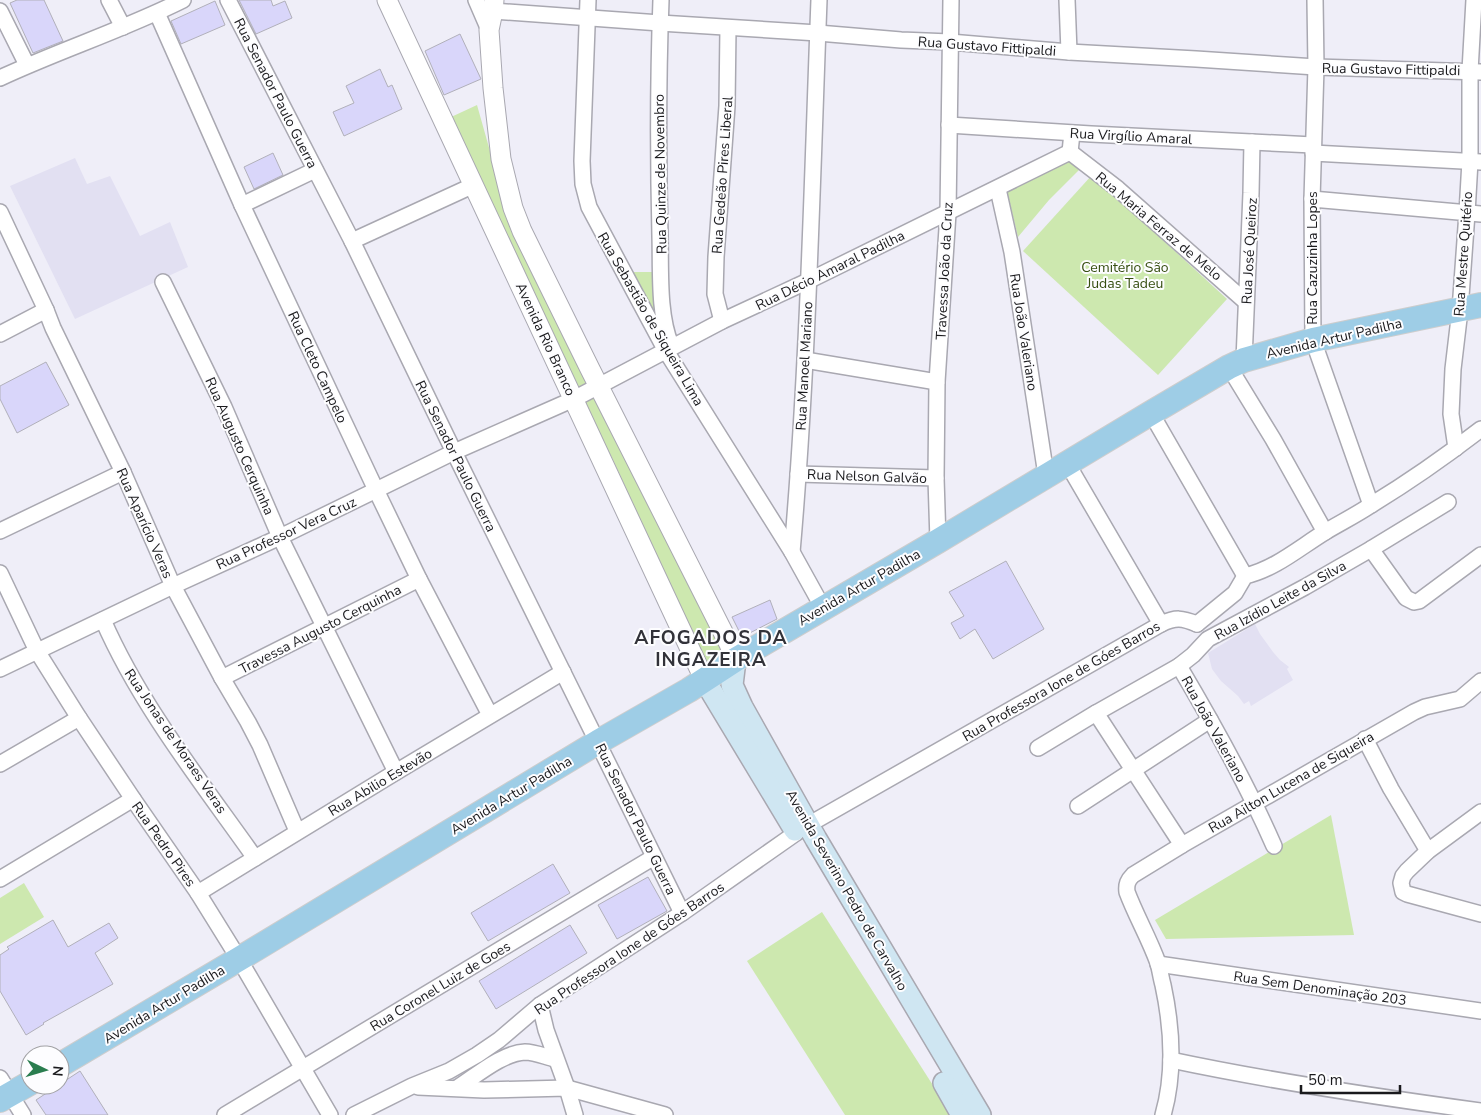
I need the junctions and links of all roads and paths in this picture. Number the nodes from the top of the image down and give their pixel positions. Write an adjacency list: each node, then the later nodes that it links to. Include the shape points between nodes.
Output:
1 (108, 0): 20 (street)
2 (183, 0): 17 (street)
3 (228, 0): 36 (street, Rua Senador Paulo Guerra)
4 (387, 0): 37 (street, Avenida Rio Branco)
5 (476, 0): 22 (street)
6 (588, 0): 18 (street, Rua Sebastião de Siqueira Lima)
7 (661, 0): 19 (street, Rua Quinze de Novembro)
8 (820, 0): 23 (street, Rua Manoel Mariano)
9 (951, 0): 24 (street, Travessa João da Cruz)
10 (1067, 0): 25 (street)
11 (1315, 0): 27 (street, Rua Cazuzinha Lopes)
12 (1468, 0): 13 (street)
13 (1474, 0): 14 (street); 28 (street, Rua Mestre Quitério)
14 (1481, 1)
15 (493, 5): 18 (street, Rua Gustavo Fittipaldi); 22 (street, Avenida Rio Branco)
16 (0, 11): 26 (street)
17 (157, 13): 20 (street); 40 (street, Rua Cleto Campelo)
18 (587, 18): 19 (street, Rua Gustavo Fittipaldi); 53 (street, Rua Sebastião de Siqueira Lima, via 583,184 589,208)
19 (660, 23): 21 (street, Rua Gustavo Fittipaldi); 53 (street, Rua Quinze de Novembro, via 661,265)
20 (123, 27): 26 (street)
21 (728, 28): 23 (street, Rua Gustavo Fittipaldi); 50 (street, Rua Gedeão Pires Liberal, via 727,106 715,294)
22 (489, 30): 57 (street, Avenida Rio Branco, via 501,159 513,208)
23 (818, 33): 24 (street, Rua Gustavo Fittipaldi); 45 (street, Rua Manoel Mariano)
24 (950, 42): 25 (street, Rua Gustavo Fittipaldi); 30 (street, Travessa João da Cruz)
25 (1068, 52): 27 (street, Rua Gustavo Fittipaldi)
26 (27, 65): 29 (street)
27 (1316, 67): 28 (street, Rua Gustavo Fittipaldi); 33 (street, Rua Cazuzinha Lopes)
28 (1476, 71): 35 (street, Rua Mestre Quitério)
29 (0, 78)
30 (949, 125): 31 (street, Rua Virgílio Amaral); 42 (street, Travessa João da Cruz)
31 (1072, 133): 32 (street, Rua Virgílio Amaral); 34 (street)
32 (1252, 142): 33 (street, Rua Virgílio Amaral); 47 (street, Rua José Queiroz)
33 (1313, 149): 35 (street, Rua Virgílio Amaral); 39 (street, Rua Cazuzinha Lopes)
34 (1070, 152): 38 (street, Rua Décio Amaral Padilha); 47 (street, Rua Maria Ferraz de Melo, via 1118,189)
35 (1475, 162): 43 (street, Rua Mestre Quitério)
36 (315, 170): 40 (street); 44 (street, Rua Senador Paulo Guerra)
37 (474, 185): 44 (street); 58 (street, Avenida Rio Branco)
38 (998, 189): 42 (street, Rua Décio Amaral Padilha); 66 (street, Rua João Valeriano, via 1012,252)
39 (1312, 199): 43 (street); 52 (street, Rua Cazuzinha Lopes)
40 (242, 205): 68 (street, Rua Cleto Campelo)
41 (0, 212): 49 (street, Rua Aparício Veras)
42 (948, 213): 45 (street, Rua Décio Amaral Padilha); 56 (street, Travessa João da Cruz)
43 (1474, 214): 48 (street, Rua Mestre Quitério)
44 (352, 241): 62 (street, Rua Senador Paulo Guerra)
45 (808, 281): 50 (street, Rua Décio Amaral Padilha); 54 (street, Rua Manoel Mariano)
46 (163, 282): 73 (street, Rua Augusto Cerquinha, via 224,407)
47 (1246, 302): 55 (street, Rua José Queiroz)
48 (1470, 308): 52 (main road, Avenida Artur Padilha); 61 (street, Rua Mestre Quitério, via 1453,369 1452,414)
49 (46, 310): 51 (street); 64 (street, Rua Aparício Veras)
50 (722, 321): 53 (street, Rua Décio Amaral Padilha)
51 (0, 334)
52 (1312, 340): 55 (main road, Avenida Artur Padilha); 70 (street, Rua Cazuzinha Lopes)
53 (669, 349): 57 (street, Rua Décio Amaral Padilha); 76 (street, Rua Sebastião de Siqueira Lima)
54 (805, 360): 56 (street); 65 (street, Rua Manoel Mariano)
55 (1236, 364): 59 (main road, Avenida Artur Padilha); 72 (street)
56 (937, 382): 67 (street, Travessa João da Cruz)
57 (599, 386): 58 (street, Rua Décio Amaral Padilha); 89 (street, Avenida Rio Branco)
58 (574, 399): 62 (street, Rua Professor Vera Cruz); 94 (street, Avenida Rio Branco)
59 (1151, 412): 63 (main road, Avenida Artur Padilha); 79 (street)
60 (1481, 429): 61 (street)
61 (1456, 448): 70 (street)
62 (454, 452): 68 (street, Rua Professor Vera Cruz); 92 (street, Rua Senador Paulo Guerra)
63 (1068, 463): 66 (main road, Avenida Artur Padilha); 84 (street)
64 (122, 472): 71 (street); 81 (street, Rua Aparício Veras)
65 (798, 474): 67 (street, Rua Nelson Galvão); 76 (street, Rua Manoel Mariano)
66 (1046, 475): 74 (main road, Avenida Artur Padilha)
67 (936, 478): 74 (street, Travessa João da Cruz)
68 (376, 490): 73 (street, Rua Professor Vera Cruz); 80 (street, Rua Cleto Campelo)
69 (1448, 502): 75 (street, Rua Izídio Leite da Silva)
70 (1371, 505): 72 (street)
71 (0, 531)
72 (1325, 532): 79 (street, via 1273,566)
73 (280, 537): 81 (street, Rua Professor Vera Cruz); 86 (street, Rua Augusto Cerquinha)
74 (938, 541): 82 (main road, Avenida Artur Padilha)
75 (1371, 549): 77 (street, via 1406,598 1414,602); 87 (street, Rua Izídio Leite da Silva)
76 (792, 552): 82 (street, Rua Sebastião de Siqueira Lima)
77 (1481, 555)
78 (0, 573): 88 (street, Rua Pedro Pires)
79 (1245, 576): 85 (street, via 1235,593)
80 (418, 579): 86 (street, Travessa Augusto Cerquinha); 97 (street, Rua Cleto Campelo)
81 (173, 586): 83 (street, Rua Professor Vera Cruz); 93 (street, Rua Aparício Veras)
82 (823, 608): 89 (main road, Avenida Artur Padilha)
83 (104, 620): 88 (street, Rua Professor Vera Cruz); 116 (street, Rua Jonas de Moraes Veras, via 116,649 161,723)
84 (1161, 624): 85 (street, Rua Professora Ione de Góes Barros, via 1178,618); 111 (street, Rua Professora Ione de Góes Barros)
85 (1197, 624): 87 (street)
86 (324, 627): 93 (street, Travessa Augusto Cerquinha); 105 (street, Rua Augusto Cerquinha)
87 (1208, 639): 90 (street, Rua Izídio Leite da Silva)
88 (37, 651): 91 (street, Rua Professor Vera Cruz); 98 (street, Rua Pedro Pires)
89 (736, 660): 94 (main road, Avenida Artur Padilha); 111 (main road, Avenida Severino Pedro de Carvalho, via 732,685)
90 (1179, 666): 96 (street, Rua Izídio Leite da Silva); 99 (street, Rua João Valeriano)
91 (0, 669)
92 (563, 672): 97 (street, Rua Abilio Estevão); 101 (street, Rua Senador Paulo Guerra)
93 (222, 678): 110 (street, Rua Aparício Veras, via 260,745)
94 (704, 679): 101 (main road, Avenida Artur Padilha); 111 (main road, Avenida Severino Pedro de Carvalho)
95 (1481, 681): 100 (street, Rua Ailton Lucena de Siqueira, via 1465,695 1425,707)
96 (1096, 713): 102 (street, Rua Izídio Leite da Silva); 104 (street)
97 (490, 715): 105 (street, Rua Abilio Estevão)
98 (79, 718): 103 (street); 106 (street, Rua Pedro Pires)
99 (1210, 720): 104 (street); 107 (street, Rua João Valeriano)
100 (1365, 739): 107 (street, Rua Ailton Lucena de Siqueira); 114 (street, via 1390,790)
101 (598, 742): 115 (street, Rua Senador Paulo Guerra); 122 (main road, Avenida Artur Padilha)
102 (1038, 748)
103 (0, 764)
104 (1134, 769): 108 (street); 112 (street)
105 (396, 772): 110 (street, Rua Abilio Estevão)
106 (133, 800): 117 (street); 119 (street, Rua Pedro Pires)
107 (1255, 803): 112 (street, Rua Ailton Lucena de Siqueira); 113 (street, Rua João Valeriano)
108 (1078, 806)
109 (1481, 812): 114 (street)
110 (297, 832): 116 (street, Rua Abilio Estevão)
111 (806, 836): 118 (main road, Avenida Severino Pedro de Carvalho); 120 (street, Rua Professora Ione de Góes Barros)
112 (1182, 845): 123 (street, Rua Ailton Lucena de Siqueira, via 1133,875 1126,885)
113 (1274, 846)
114 (1428, 851): 121 (street, via 1406,871 1403,892)
115 (654, 857): 120 (street, Rua Senador Paulo Guerra); 129 (street, Rua Coronel Luiz de Goes)
116 (255, 858): 119 (street, Rua Abilio Estevão)
117 (0, 879)
118 (834, 883): 141 (main road, Avenida Severino Pedro de Carvalho); 142 (main road, Avenida Severino Pedro de Carvalho)
119 (198, 893): 122 (street, Rua Pedro Pires)
120 (682, 913): 124 (street, Rua Professora Ione de Góes Barros)
121 (1481, 914)
122 (240, 959): 126 (main road, Avenida Artur Padilha); 129 (street, Rua Pedro Pires)
123 (1158, 964): 125 (street, Rua Sem Denominação 203); 128 (street, via 1165,995)
124 (540, 1005): 127 (street); 130 (street, Rua Professora Ione de Góes Barros, via 477,1056)
125 (1481, 1011)
126 (70, 1059)
127 (555, 1059): 131 (street, via 526,1052 513,1054); 132 (street)
128 (1171, 1060): 134 (street, via 1339,1091); 143 (street)
129 (303, 1069): 136 (street, Rua Coronel Luiz de Goes); 137 (street, Rua Pedro Pires)
130 (412, 1086): 131 (street); 138 (street, Rua Professora Ione de Góes Barros)
131 (457, 1088): 132 (street)
132 (567, 1088): 139 (street); 140 (street)
133 (10, 1089): 135 (street)
134 (1481, 1111)
135 (23, 1115)
136 (225, 1115)
137 (330, 1115)
138 (354, 1115)
139 (576, 1115)
140 (665, 1115)
141 (962, 1115)
142 (980, 1115)
143 (1163, 1115)

